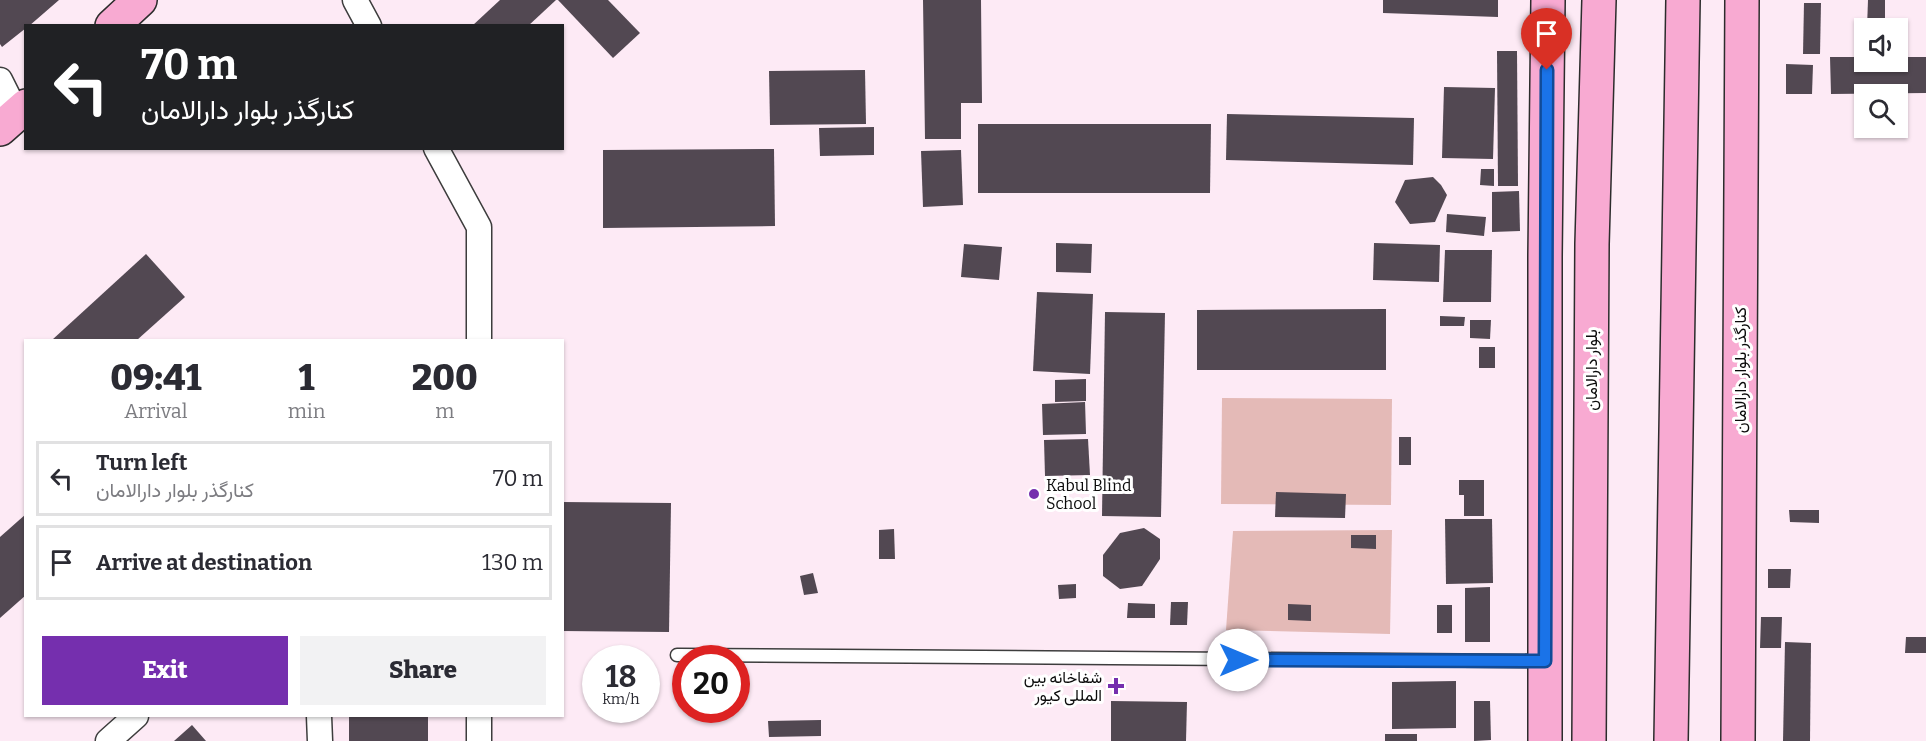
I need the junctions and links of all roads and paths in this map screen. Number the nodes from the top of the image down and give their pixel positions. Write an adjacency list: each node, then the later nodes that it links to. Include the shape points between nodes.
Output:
1 (140, 0): 7 (street)
2 (355, 0): 8 (street)
3 (1548, 0): 14 (street)
4 (1599, 0): 22 (street, بلوار دارالامان, via 1592,244)
5 (1683, 0): 23 (street)
6 (1742, 0): 24 (street, کنارگذر بلوار دارالامان)
7 (114, 24)
8 (368, 24)
9 (0, 80): 10 (street)
10 (14, 116)
11 (437, 150): 12 (street, via 479,227)
12 (479, 339)
13 (750, 656): 14 (lane)
14 (1545, 661): 21 (street)
15 (135, 717): 18 (street)
16 (320, 717): 19 (street)
17 (479, 717): 20 (street)
18 (108, 741)
19 (320, 741)
20 (479, 741)
21 (1545, 741)
22 (1589, 741)
23 (1671, 741)
24 (1738, 741)

